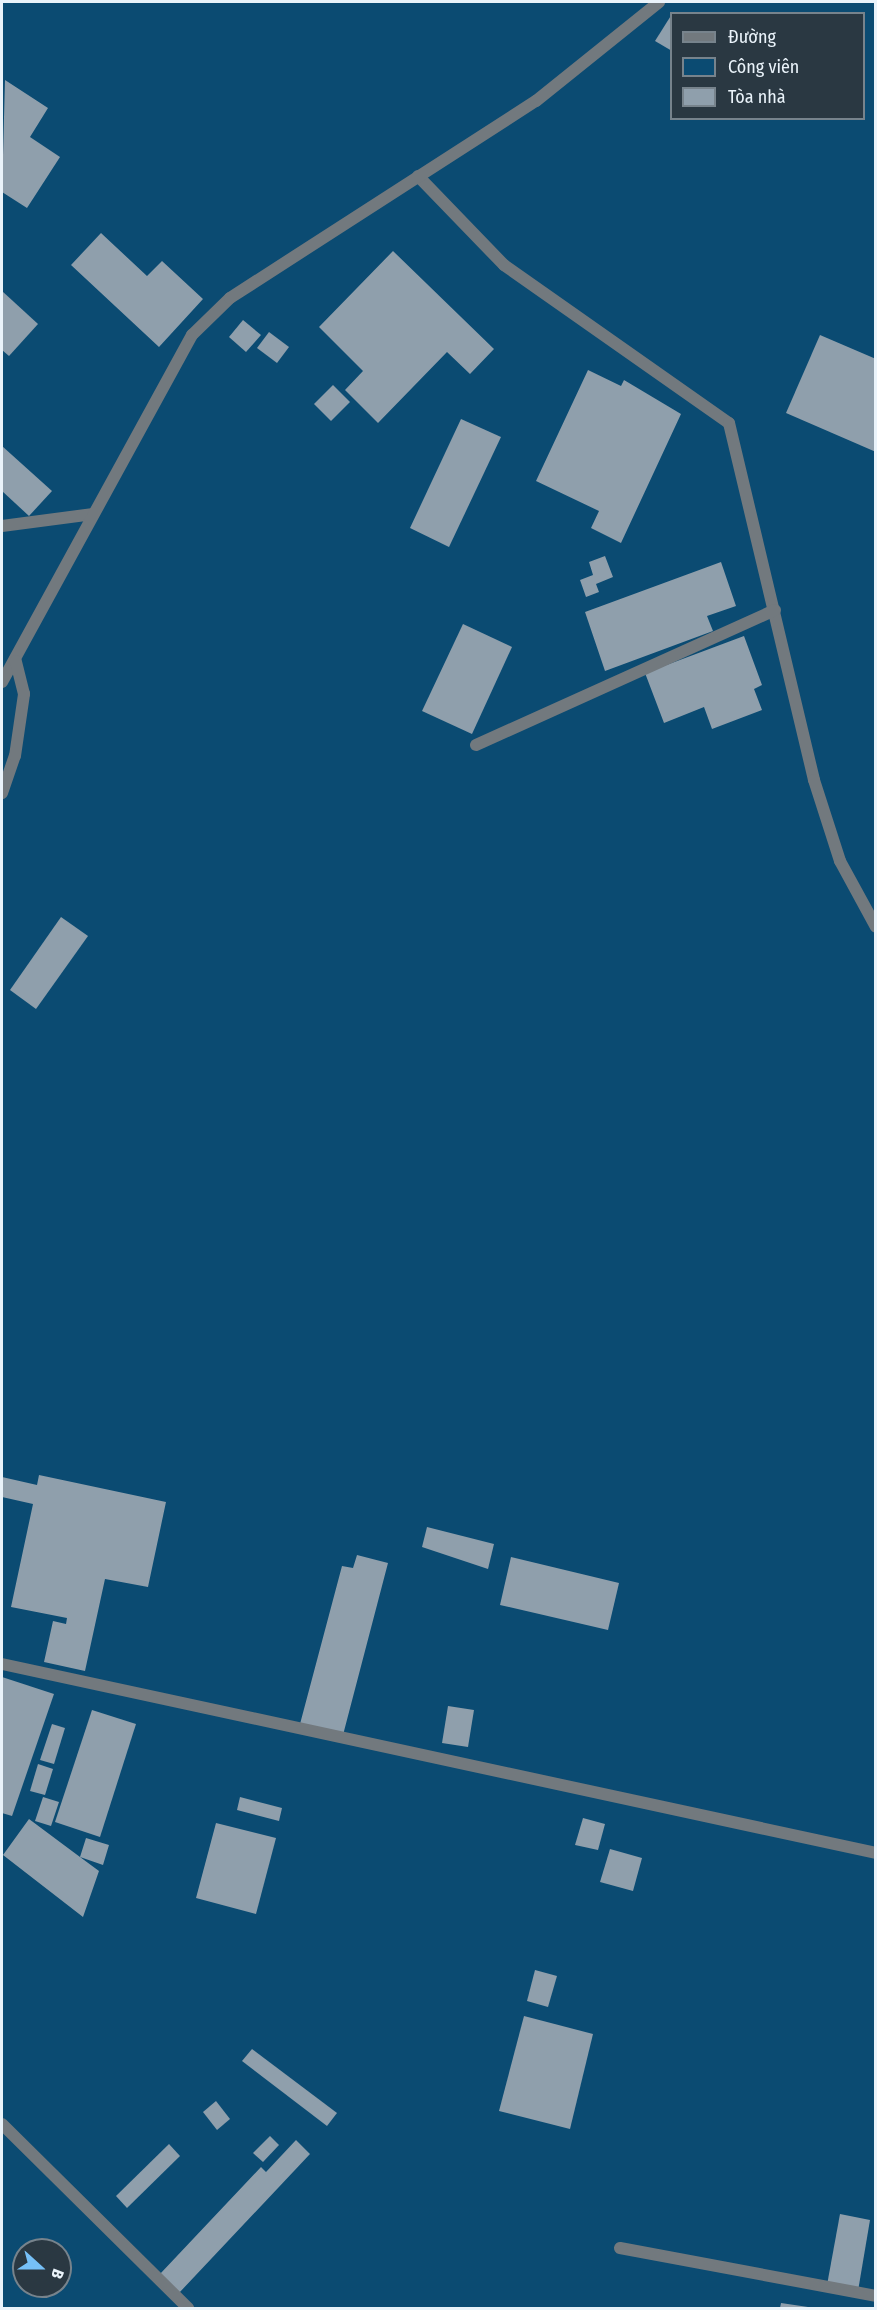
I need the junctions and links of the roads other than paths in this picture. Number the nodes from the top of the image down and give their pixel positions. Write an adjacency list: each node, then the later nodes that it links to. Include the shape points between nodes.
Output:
1 (659, 2): 2 (street, via 536,101)
2 (418, 176): 3 (street, via 230,298 192,335); 5 (street, via 504,265 653,365 729,423)
3 (93, 514): 4 (street); 6 (street)
4 (2, 526)
5 (775, 610): 8 (street); 10 (street, via 787,683 814,780 840,861)
6 (16, 661): 7 (street); 9 (street, via 24,694 15,756)
7 (2, 682)
8 (476, 745)
9 (2, 793)
10 (876, 927)
11 (2, 1664): 12 (street)
12 (876, 1853)
13 (2, 2124): 16 (street)
14 (620, 2248): 15 (street)
15 (876, 2296)
16 (188, 2308)

